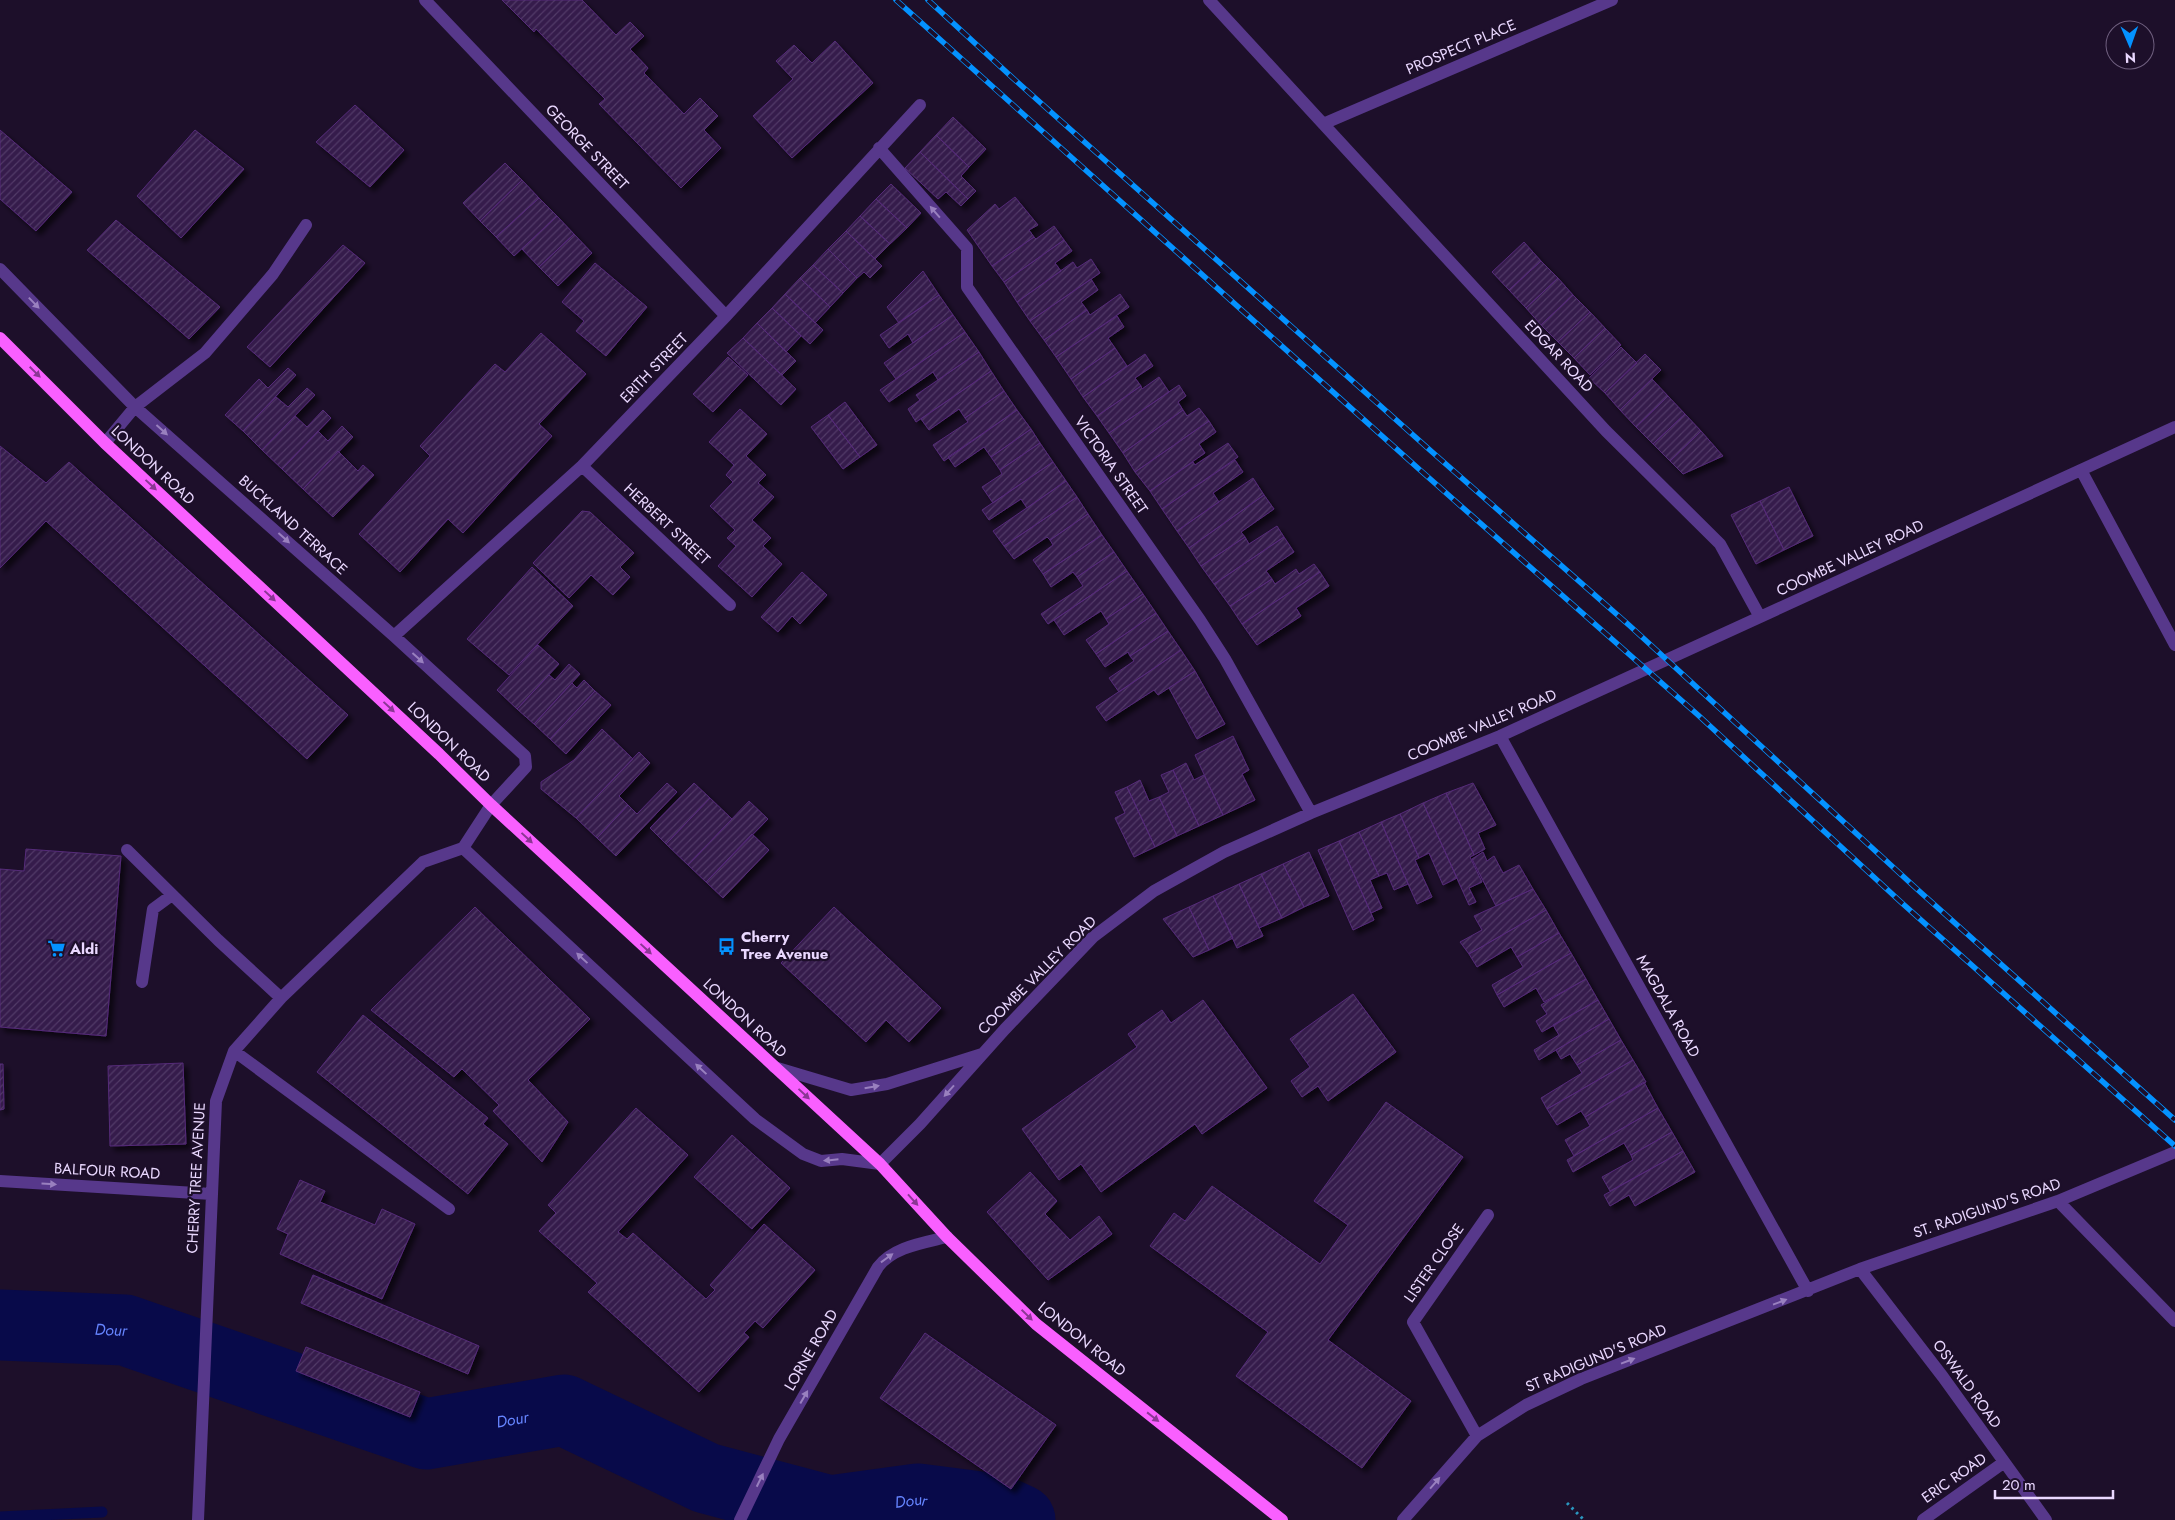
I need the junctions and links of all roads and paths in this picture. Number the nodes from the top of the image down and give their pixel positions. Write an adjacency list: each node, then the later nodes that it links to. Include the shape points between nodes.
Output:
1 (425, 0): 9 (street, GEORGE STREET)
2 (1209, 0): 5 (street, EDGAR ROAD)
3 (1612, 0): 5 (street, PROSPECT PLACE)
4 (920, 105): 6 (street, ERITH STREET)
5 (1323, 124): 17 (street, EDGAR ROAD, via 1606,431 1720,544)
6 (879, 148): 9 (street, ERITH STREET); 22 (street, VICTORIA STREET, one-way to 6, via 1200,620 967,287 967,248)
7 (306, 225): 11 (street, via 274,274 205,353)
8 (0, 269): 11 (street, BUCKLAND TERRACE, one-way to 11)
9 (726, 316): 14 (street, ERITH STREET)
10 (3, 345): 13 (main road, LONDON ROAD, one-way to 13)
11 (136, 407): 13 (street); 18 (street, BUCKLAND TERRACE, one-way to 18)
12 (2175, 427): 15 (street, COOMBE VALLEY ROAD)
13 (105, 442): 21 (main road, LONDON ROAD, one-way to 21)
14 (582, 466): 16 (street, HERBERT STREET); 18 (street, ERITH STREET)
15 (2081, 470): 17 (street, COOMBE VALLEY ROAD); 19 (street)
16 (730, 605)
17 (1760, 617): 20 (street, COOMBE VALLEY ROAD)
18 (394, 636): 21 (street, BUCKLAND TERRACE, one-way to 21, via 525,756 526,767)
19 (2175, 645)
20 (1500, 736): 22 (street, COOMBE VALLEY ROAD); 40 (street, MAGDALA ROAD)
21 (491, 806): 23 (street); 30 (main road, LONDON ROAD, one-way to 30)
22 (1311, 813): 29 (street, COOMBE VALLEY ROAD, via 1224,852 1154,891 1092,938)
23 (463, 848): 27 (street, CHERRY TREE AVENUE, via 423,862); 32 (street, one-way to 23, via 842,1159 820,1161 802,1154 755,1119)
24 (127, 850): 25 (street)
25 (172, 895): 26 (street, via 153,909); 27 (street)
26 (142, 982)
27 (281, 998): 28 (street, CHERRY TREE AVENUE)
28 (234, 1051): 34 (street, CHERRY TREE AVENUE, via 216,1101); 36 (street)
29 (982, 1054): 30 (street, one-way to 29, via 851,1090 887,1084); 32 (street, COOMBE VALLEY ROAD, one-way to 32)
30 (774, 1067): 32 (main road, LONDON ROAD, one-way to 32)
31 (2175, 1152): 35 (street, ST. RADIGUND'S ROAD)
32 (880, 1164): 38 (main road, LONDON ROAD, one-way to 38)
33 (0, 1181): 34 (street, BALFOUR ROAD, one-way to 34)
34 (212, 1194): 45 (street, CHERRY TREE AVENUE)
35 (2058, 1201): 39 (street, ST. RADIGUND'S ROAD); 41 (street)
36 (449, 1209)
37 (1488, 1215): 42 (street, LISTER CLOSE, via 1413,1322)
38 (947, 1237): 46 (street, LORNE ROAD, one-way to 38, via 779,1439 885,1257 915,1244); 47 (main road, LONDON ROAD, one-way to 47, via 1036,1324)
39 (1860, 1269): 40 (street, ST. RADIGUND'S ROAD); 43 (street, OSWALD ROAD, via 1944,1377)
40 (1808, 1291): 42 (street, ST RADIGUND'S ROAD, one-way to 40, via 1526,1405 1581,1379)
41 (2175, 1321)
42 (1477, 1436): 48 (street, ST RADIGUND'S ROAD, one-way to 42)
43 (2003, 1463): 50 (street, ERIC ROAD); 51 (street, OSWALD ROAD)
44 (1567, 1503): 49 (path)
45 (198, 1520)
46 (740, 1520)
47 (1282, 1520)
48 (1403, 1520)
49 (1584, 1520)
50 (1924, 1520)
51 (2046, 1520)

